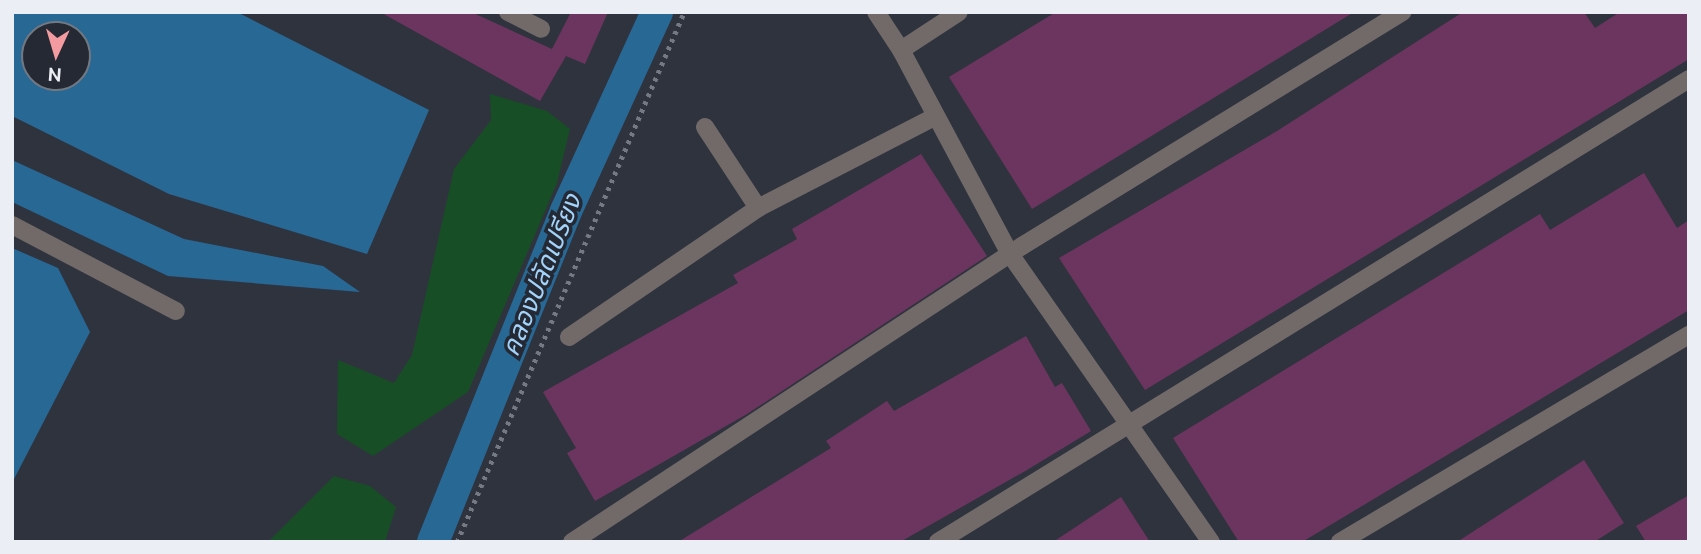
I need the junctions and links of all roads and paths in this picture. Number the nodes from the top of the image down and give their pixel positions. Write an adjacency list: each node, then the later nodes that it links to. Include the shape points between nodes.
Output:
1 (508, 12): 6 (street)
2 (684, 12): 18 (path)
3 (876, 12): 7 (street)
4 (959, 12): 7 (street)
5 (1404, 12): 13 (street)
6 (541, 29)
7 (901, 50): 9 (street)
8 (1689, 79): 17 (street)
9 (936, 116): 11 (street); 13 (street)
10 (705, 127): 11 (street)
11 (758, 208): 16 (street)
12 (12, 225): 14 (street)
13 (1010, 254): 17 (street); 19 (street)
14 (176, 311)
15 (1689, 335): 22 (street)
16 (569, 337)
17 (1125, 421): 20 (street); 21 (street)
18 (457, 542)
19 (572, 542)
20 (938, 542)
21 (1211, 542)
22 (1340, 542)

